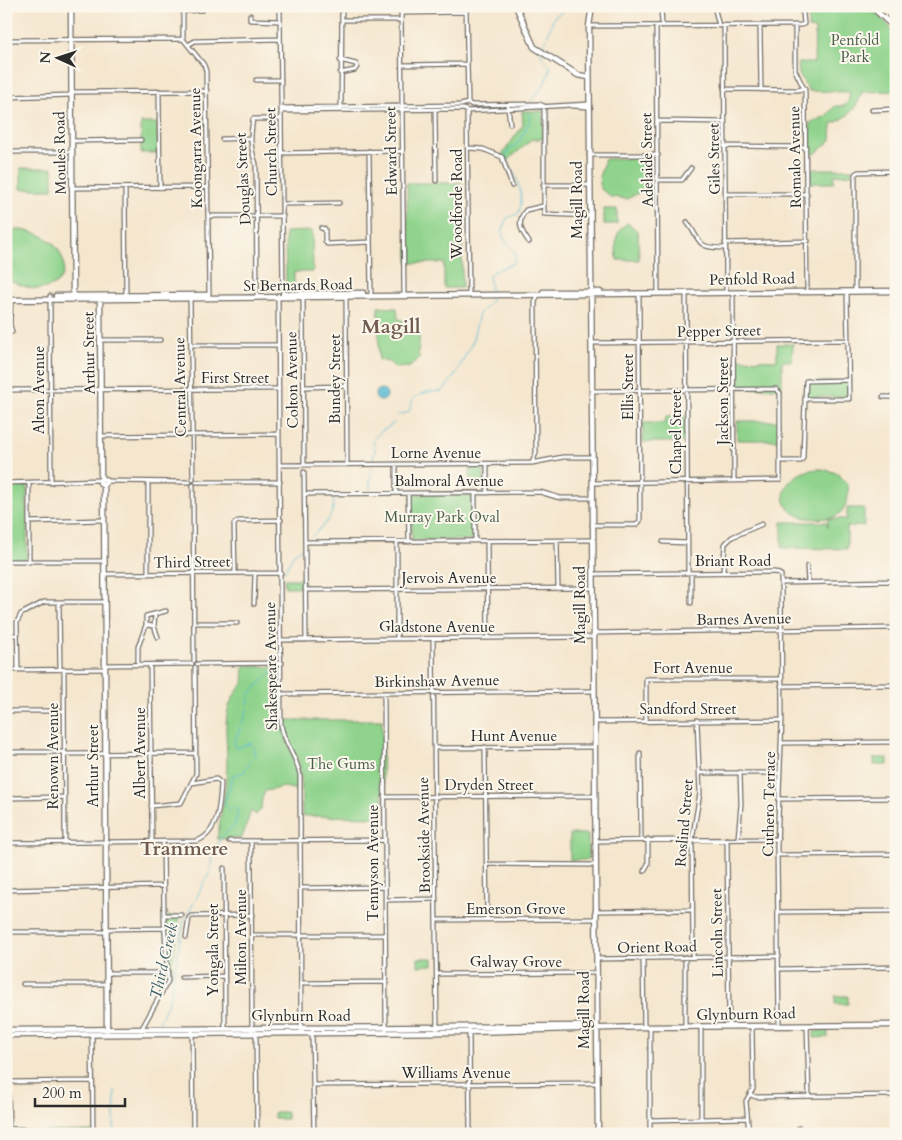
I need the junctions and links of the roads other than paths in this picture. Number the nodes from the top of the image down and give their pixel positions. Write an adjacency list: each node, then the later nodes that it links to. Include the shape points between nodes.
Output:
1 (71, 6): 28 (main road, Moules Road)
2 (206, 6): 13 (street, via 202,10)
3 (280, 6): 19 (street, Church Street)
4 (342, 6): 17 (street)
5 (401, 6): 15 (street, Edward Street)
6 (466, 6): 14 (street, Woodforde Road)
7 (516, 6): 37 (main road, via 537,51 580,76)
8 (592, 6): 21 (main road, Magill Road)
9 (661, 6): 23 (street)
10 (714, 6): 24 (street)
11 (797, 6): 20 (street, via 804,24)
12 (870, 6): 27 (main road)
13 (183, 8): 29 (street)
14 (466, 12): 15 (street); 34 (street, Woodforde Road)
15 (401, 13): 18 (street, Edward Street)
16 (250, 14): 19 (street, via 250,20)
17 (342, 20): 18 (street); 33 (street)
18 (401, 20): 35 (street, Edward Street)
19 (280, 21): 30 (street, Church Street)
20 (795, 25): 26 (street); 40 (street, Romalo Avenue, via 795,70)
21 (589, 26): 22 (street); 37 (main road, Magill Road)
22 (656, 26): 23 (street); 62 (street, Adelaide Street)
23 (662, 26): 24 (street)
24 (718, 26): 25 (street)
25 (724, 26): 26 (street); 41 (street, Giles Street)
26 (760, 26): 42 (street)
27 (896, 29)
28 (71, 39): 29 (street); 31 (street); 45 (main road, Moules Road)
29 (183, 39): 32 (street, Koongarra Avenue)
30 (280, 39): 32 (street, via 196,41); 39 (street, Church Street)
31 (6, 40)
32 (188, 45): 44 (street, Koongarra Avenue, via 206,68)
33 (340, 60): 36 (street); 36 (street, via 357,67)
34 (466, 64): 35 (street); 50 (street, Woodforde Road)
35 (402, 65): 52 (street, Edward Street)
36 (340, 72): 51 (street)
37 (589, 76): 48 (main road, Magill Road)
38 (256, 80): 39 (street)
39 (281, 80): 56 (street, Church Street)
40 (805, 88): 42 (street); 70 (street, Romalo Avenue)
41 (724, 89): 42 (street); 63 (street, Giles Street)
42 (761, 90)
43 (159, 91): 44 (street); 45 (street); 89 (street)
44 (206, 92): 86 (street, Koongarra Avenue)
45 (72, 94): 46 (street); 67 (main road, Moules Road)
46 (6, 97)
47 (508, 104): 49 (street); 50 (street); 55 (street)
48 (589, 105): 49 (street); 77 (main road, Magill Road)
49 (544, 106): 55 (street); 83 (street)
50 (468, 107): 53 (street); 55 (street); 57 (street); 71 (street, Woodforde Road)
51 (341, 108): 52 (street); 56 (street)
52 (402, 108): 53 (street); 56 (street); 73 (street, Edward Street)
53 (424, 108): 57 (street)
54 (896, 108): 58 (street)
55 (508, 109): 64 (street)
56 (281, 110): 61 (street, Church Street)
57 (435, 110): 82 (street)
58 (872, 110)
59 (247, 115): 60 (street, Douglas Street)
60 (253, 119): 61 (street, Douglas Street); 65 (street, Douglas Street)
61 (281, 119): 76 (street, Church Street)
62 (658, 121): 63 (street); 78 (street, Adelaide Street)
63 (724, 122): 69 (street, Giles Street)
64 (510, 124)
65 (250, 138): 66 (street); 96 (street, Douglas Street, via 250,150 256,164)
66 (222, 139)
67 (72, 140): 68 (street); 75 (main road, Moules Road)
68 (141, 140)
69 (724, 146): 70 (street); 90 (street, Giles Street)
70 (806, 147): 91 (street, Romalo Avenue)
71 (468, 148): 85 (street, via 483,149 502,157); 116 (street, Woodforde Road)
72 (369, 151): 73 (street); 76 (street); 102 (street)
73 (402, 151): 120 (street, Edward Street)
74 (6, 152): 75 (street)
75 (72, 152): 87 (main road, Moules Road)
76 (282, 153): 93 (street, Church Street)
77 (589, 155): 78 (street); 84 (main road, Magill Road)
78 (658, 155): 81 (street, Adelaide Street)
79 (692, 168): 81 (street, via 682,180)
80 (896, 171): 108 (street, via 855,173)
81 (658, 180): 115 (street, Adelaide Street)
82 (436, 181)
83 (543, 185): 84 (street); 94 (street)
84 (589, 185): 98 (main road, Magill Road)
85 (512, 186)
86 (208, 187): 89 (street); 95 (street, Koongarra Avenue)
87 (72, 188): 88 (street); 131 (main road, Moules Road)
88 (125, 188): 89 (street); 128 (street)
89 (160, 188)
90 (726, 194): 91 (street); 104 (street, Giles Street)
91 (807, 194): 101 (street, Romalo Avenue)
92 (339, 203): 93 (street)
93 (283, 204): 97 (street, Church Street)
94 (543, 206): 98 (street, via 546,216); 103 (street, via 526,210 520,220 520,227)
95 (208, 216): 96 (street); 123 (street, Koongarra Avenue)
96 (257, 216): 97 (street); 124 (street, Douglas Street)
97 (282, 216): 125 (street, Church Street)
98 (590, 216): 113 (main road, Magill Road)
99 (687, 222): 105 (street, via 699,244)
100 (321, 228): 102 (street, via 325,229 327,244)
101 (808, 241): 104 (street); 106 (street, Romalo Avenue)
102 (370, 242): 119 (street)
103 (529, 242)
104 (725, 243): 105 (street, Giles Street)
105 (725, 248): 111 (street, Giles Street)
106 (807, 291): 107 (main road, Penfold Road); 112 (main road, Penfold Road)
107 (847, 291): 108 (main road, Penfold Road); 137 (street)
108 (855, 291): 109 (main road, Penfold Road)
109 (896, 291)
110 (686, 292): 111 (main road, Penfold Road); 115 (main road, Penfold Road); 141 (street, Chapel Street)
111 (726, 292): 112 (main road, Penfold Road)
112 (733, 292): 138 (street, Jackson Street)
113 (590, 293): 114 (main road, Penfold Road); 117 (main road, St Bernards Road); 122 (main road, St Bernards Road); 139 (main road, Magill Road)
114 (638, 293): 115 (main road, Penfold Road); 140 (street, Ellis Street)
115 (658, 293)
116 (468, 294): 117 (main road, St Bernards Road); 120 (main road, St Bernards Road)
117 (484, 294): 121 (main road, St Bernards Road)
118 (346, 295): 119 (main road, St Bernards Road); 126 (main road, St Bernards Road); 145 (street, Bundey Street)
119 (371, 295): 120 (main road, St Bernards Road)
120 (404, 295)
121 (531, 295): 122 (main road, St Bernards Road); 133 (street)
122 (538, 295): 133 (street)
123 (209, 296): 124 (main road, St Bernards Road); 129 (main road, St Bernards Road)
124 (257, 296): 125 (main road, St Bernards Road)
125 (281, 296): 126 (main road, St Bernards Road); 143 (street, Shakespeare Avenue)
126 (303, 296): 146 (street, Colton Avenue)
127 (100, 297): 128 (main road, St Bernards Road); 131 (main road, St Bernards Road); 135 (main road, Arthur Street)
128 (126, 297): 129 (main road, St Bernards Road)
129 (190, 297): 142 (street, Central Avenue)
130 (50, 298): 131 (main road, St Bernards Road); 132 (main road, St Bernards Road); 149 (street, Alton Avenue)
131 (73, 298)
132 (8, 299): 134 (street, via 12,332)
133 (535, 302): 162 (street)
134 (6, 334)
135 (101, 340): 136 (street); 150 (main road, Arthur Street)
136 (160, 340)
137 (848, 340): 138 (street, Pepper Street); 144 (street)
138 (734, 342): 141 (street, Pepper Street); 154 (street, Jackson Street)
139 (591, 343): 140 (street, Pepper Street); 155 (main road, Magill Road)
140 (639, 343): 141 (street, Pepper Street); 152 (street, Ellis Street)
141 (686, 343): 153 (street, Chapel Street)
142 (190, 345): 143 (street); 151 (street, Central Avenue)
143 (278, 345): 147 (street, Shakespeare Avenue)
144 (849, 380): 158 (street, via 806,381); 158 (street, via 850,399)
145 (346, 386): 146 (street); 171 (street, Bundey Street)
146 (304, 387): 170 (street, Colton Avenue)
147 (279, 389): 151 (street, First Street); 159 (street, Shakespeare Avenue)
148 (6, 390): 149 (street, First Street)
149 (51, 390): 150 (street, First Street); 182 (street, Alton Avenue)
150 (102, 390): 151 (street, First Street); 161 (main road, Arthur Street)
151 (191, 390): 160 (street, Central Avenue)
152 (639, 390): 153 (street); 155 (street); 179 (street, Ellis Street)
153 (687, 390): 154 (street); 173 (street, Chapel Street)
154 (733, 390): 165 (street, via 779,390); 174 (street, Jackson Street)
155 (593, 391): 163 (main road, Magill Road)
156 (883, 397): 157 (street)
157 (896, 397)
158 (804, 399): 165 (street, via 803,458 801,461)
159 (279, 434): 160 (street); 169 (street, Shakespeare Avenue)
160 (192, 435): 161 (street); 177 (street, Central Avenue)
161 (102, 436): 175 (main road, Arthur Street)
162 (536, 453): 164 (street); 166 (street)
163 (592, 457): 164 (street, Lorne Avenue, via 563,457); 183 (main road, Magill Road)
164 (542, 462): 166 (street, Lorne Avenue)
165 (781, 462): 174 (street, via 780,480)
166 (532, 463): 168 (street, Lorne Avenue)
167 (396, 464): 168 (street, Lorne Avenue); 171 (street, Lorne Avenue); 184 (street)
168 (487, 464): 187 (street)
169 (280, 465): 170 (street, Lorne Avenue); 178 (street, Shakespeare Avenue)
170 (304, 465): 171 (street, Lorne Avenue)
171 (347, 465)
172 (304, 472): 188 (street)
173 (688, 481): 174 (street); 179 (street); 203 (street, Chapel Street)
174 (734, 481)
175 (103, 482): 176 (street); 182 (street); 190 (main road, Arthur Street)
176 (148, 482): 177 (street); 215 (street)
177 (193, 482): 178 (street); 210 (street, Central Avenue)
178 (280, 482): 191 (street, Shakespeare Avenue)
179 (640, 482): 183 (street); 194 (street, Ellis Street, via 639,523)
180 (6, 483): 181 (street)
181 (29, 483): 182 (street); 192 (street)
182 (51, 483)
183 (592, 483): 189 (main road, Magill Road)
184 (396, 493): 185 (street, Balmoral Avenue); 188 (street, Balmoral Avenue)
185 (408, 493): 186 (street, Balmoral Avenue); 201 (street)
186 (474, 493): 187 (street, Balmoral Avenue); 196 (street)
187 (487, 493): 189 (street, Balmoral Avenue, via 540,492 560,498)
188 (304, 494): 199 (street)
189 (592, 498): 194 (main road, Magill Road)
190 (103, 520): 192 (street); 204 (main road, Arthur Street)
191 (281, 520): 211 (street, via 238,521 234,524); 213 (street, Shakespeare Avenue)
192 (29, 522): 206 (street)
193 (762, 524): 209 (street, via 724,544)
194 (592, 525): 195 (main road, Magill Road)
195 (592, 540): 198 (street); 216 (main road, Magill Road)
196 (475, 541): 197 (street); 201 (street)
197 (487, 541): 198 (street); 222 (street)
198 (557, 541): 220 (street)
199 (305, 542): 200 (street); 223 (street)
200 (397, 542): 201 (street); 224 (street)
201 (409, 542)
202 (663, 542): 203 (street)
203 (688, 543): 208 (street, Chapel Street)
204 (103, 561): 206 (street); 214 (main road, Arthur Street)
205 (6, 562): 206 (street)
206 (30, 562)
207 (807, 566): 219 (street)
208 (690, 572): 209 (street, Briant Road); 216 (street, Briant Road); 227 (street, Chapel Street)
209 (723, 572): 218 (street, Briant Road, via 775,572 781,575)
210 (193, 573): 211 (street, Third Street); 215 (street, Third Street); 231 (street, Central Avenue)
211 (235, 573): 212 (street, Third Street)
212 (254, 573): 213 (street, Third Street); 228 (street)
213 (281, 573): 244 (street, Shakespeare Avenue)
214 (103, 574): 215 (street, Third Street); 226 (main road, Arthur Street)
215 (148, 574)
216 (593, 574): 221 (main road, Magill Road)
217 (896, 581): 219 (street, Briant Road)
218 (783, 582): 219 (street, Briant Road); 236 (street, Cuthero Terrace)
219 (808, 582)
220 (558, 588): 221 (street, Jervois Avenue); 222 (street, Jervois Avenue)
221 (593, 588): 239 (main road, Magill Road)
222 (488, 589): 224 (street, Jervois Avenue); 242 (street)
223 (305, 590): 224 (street, Jervois Avenue); 245 (street)
224 (397, 590): 243 (street)
225 (59, 602): 226 (street); 238 (street, via 41,603 20,614); 253 (street, Renown Avenue)
226 (104, 602): 250 (main road, Arthur Street)
227 (691, 603)
228 (254, 604)
229 (166, 610): 230 (street)
230 (155, 615): 233 (street, via 146,615); 234 (street)
231 (194, 623): 232 (street); 248 (street, Central Avenue)
232 (238, 623)
233 (146, 625): 234 (street); 247 (street, via 138,647)
234 (154, 626): 240 (street)
235 (896, 628): 236 (street, Barnes Avenue)
236 (782, 630): 239 (street, Barnes Avenue); 254 (street, Cuthero Terrace)
237 (6, 635): 238 (street)
238 (17, 635): 252 (street)
239 (593, 635): 242 (street, Gladstone Avenue); 258 (main road, Magill Road)
240 (158, 637)
241 (433, 638): 242 (street, Gladstone Avenue); 243 (street, Gladstone Avenue); 257 (street, Brookside Avenue)
242 (488, 638)
243 (397, 639): 245 (street, Gladstone Avenue)
244 (281, 640): 245 (street, Gladstone Avenue); 246 (street, Shakespeare Avenue)
245 (306, 640)
246 (282, 663): 248 (street); 260 (street, Shakespeare Avenue)
247 (138, 664): 249 (street); 250 (street)
248 (194, 664): 249 (street); 276 (street, Central Avenue)
249 (150, 665): 275 (street, Albert Avenue)
250 (105, 667): 253 (street); 274 (main road, Arthur Street)
251 (6, 670): 252 (street)
252 (18, 670): 253 (street)
253 (62, 670): 262 (street, Renown Avenue)
254 (782, 679): 256 (street, Cuthero Terrace); 263 (street, Fort Avenue, via 646,679)
255 (896, 685): 256 (street)
256 (782, 686): 265 (street, Cuthero Terrace)
257 (434, 691): 258 (street, Birkinshaw Avenue); 259 (street, Birkinshaw Avenue); 271 (street, Brookside Avenue)
258 (594, 691): 266 (main road, Magill Road)
259 (384, 693): 260 (street, Birkinshaw Avenue); 285 (street, Tennyson Avenue)
260 (281, 694): 296 (street, Shakespeare Avenue, via 282,734 299,771)
261 (6, 711): 262 (street)
262 (64, 711): 273 (street, Renown Avenue)
263 (646, 720): 264 (street, Sandford Street); 266 (street, Sandford Street)
264 (697, 720): 265 (street, Sandford Street); 280 (street, Roslind Street)
265 (782, 720): 267 (street, Cuthero Terrace)
266 (594, 722): 270 (main road, Magill Road)
267 (781, 742): 268 (street); 279 (street, Cuthero Terrace)
268 (896, 742)
269 (485, 747): 270 (street, Hunt Avenue); 271 (street, Hunt Avenue); 282 (street)
270 (594, 747): 283 (main road, Magill Road)
271 (434, 748): 286 (street, Brookside Avenue)
272 (6, 752): 273 (street)
273 (65, 753): 274 (street); 284 (street, Renown Avenue)
274 (106, 753): 275 (street); 303 (main road, Arthur Street)
275 (151, 753): 276 (street); 290 (street, Albert Avenue)
276 (196, 753): 281 (street, Central Avenue, via 196,774)
277 (640, 753): 292 (street)
278 (740, 772): 279 (street); 280 (street); 291 (street)
279 (779, 773): 289 (street, Cuthero Terrace)
280 (700, 774): 298 (street, Roslind Street)
281 (192, 783): 290 (street, via 180,803); 304 (street, via 216,780 221,783 214,828 197,841)
282 (486, 796): 283 (street, Dryden Street); 286 (street, Dryden Street); 309 (street)
283 (594, 796): 302 (main road, Magill Road)
284 (65, 797): 287 (street); 306 (street, Renown Avenue)
285 (384, 797): 286 (street, Dryden Street); 297 (street, Tennyson Avenue)
286 (435, 797): 318 (street, Brookside Avenue)
287 (6, 798)
288 (896, 798): 289 (street)
289 (779, 799): 295 (street, Cuthero Terrace)
290 (151, 806): 299 (street, Albert Avenue)
291 (738, 838): 294 (street); 295 (street)
292 (641, 839): 293 (street); 302 (street)
293 (648, 839): 298 (street); 312 (street, via 648,864)
294 (727, 839): 298 (street); 338 (street, Lincoln Street)
295 (778, 839): 308 (street, Cuthero Terrace)
296 (300, 840): 297 (street); 301 (street); 316 (street, Shakespeare Avenue)
297 (384, 840): 315 (street, Tennyson Avenue)
298 (692, 840): 320 (street, Roslind Street)
299 (152, 841): 303 (street); 304 (street)
300 (228, 841): 301 (street)
301 (251, 841): 327 (street, Milton Avenue)
302 (595, 841): 310 (main road, Magill Road)
303 (106, 842): 306 (street); 313 (main road, Arthur Street)
304 (163, 842): 314 (street)
305 (6, 843): 306 (street)
306 (65, 843)
307 (896, 854): 308 (street)
308 (779, 855): 323 (street, Cuthero Terrace)
309 (487, 864): 310 (street); 330 (street)
310 (595, 865): 321 (main road, Magill Road)
311 (224, 868): 326 (street, Yongala Street)
312 (644, 871)
313 (106, 886): 314 (street); 317 (street); 332 (main road, Arthur Street)
314 (163, 886): 324 (street)
315 (385, 887): 316 (street); 319 (street, Tennyson Avenue)
316 (300, 888): 335 (street, Shakespeare Avenue)
317 (6, 890)
318 (436, 899): 319 (street); 329 (street, Brookside Avenue)
319 (385, 900): 336 (street, Tennyson Avenue)
320 (691, 910): 321 (street); 341 (street, Roslind Street)
321 (595, 911): 328 (main road, Magill Road)
322 (896, 911): 323 (street)
323 (779, 912): 339 (street, Cuthero Terrace)
324 (164, 915): 325 (street); 331 (street)
325 (182, 915)
326 (224, 915): 327 (street); 337 (street, via 189,917); 351 (street, Yongala Street)
327 (252, 915): 334 (street, Milton Avenue)
328 (596, 919): 330 (street, Emerson Grove); 343 (main road, Magill Road)
329 (436, 920): 330 (street, Emerson Grove); 349 (street, Brookside Avenue)
330 (487, 920)
331 (165, 928): 332 (street); 347 (street)
332 (107, 930): 333 (street); 346 (main road, Arthur Street)
333 (6, 932)
334 (252, 935): 335 (street); 378 (street, Milton Avenue)
335 (301, 935): 336 (street); 352 (street, Shakespeare Avenue)
336 (385, 935): 353 (street, Tennyson Avenue)
337 (186, 937)
338 (728, 956): 339 (street, Orient Road); 341 (street, Orient Road); 359 (street, Lincoln Street)
339 (779, 956): 345 (street, Cuthero Terrace)
340 (684, 957): 341 (street, Orient Road); 342 (street, Orient Road); 365 (street)
341 (693, 957)
342 (643, 958): 343 (street, Orient Road); 363 (street)
343 (596, 959): 348 (main road, Magill Road)
344 (896, 967): 345 (street)
345 (778, 969): 361 (street, Cuthero Terrace)
346 (107, 973): 347 (street); 355 (main road, Arthur Street)
347 (168, 973): 372 (street, via 167,984)
348 (596, 973): 349 (street, Galway Grove); 356 (main road, Magill Road)
349 (436, 974): 374 (street, Brookside Avenue)
350 (181, 976): 351 (street)
351 (224, 976): 377 (street, Yongala Street)
352 (301, 982): 353 (street); 379 (street, Shakespeare Avenue)
353 (386, 982): 373 (street, Tennyson Avenue)
354 (23, 984): 355 (street)
355 (107, 984): 357 (main road, Arthur Street)
356 (596, 1014): 367 (main road); 368 (main road, Magill Road)
357 (107, 1020): 371 (main road); 382 (main road, Arthur Street)
358 (896, 1024): 362 (main road, Glynburn Road)
359 (729, 1026): 360 (main road, Glynburn Road); 366 (main road, Glynburn Road)
360 (752, 1026): 361 (main road, Glynburn Road); 391 (street)
361 (779, 1026): 362 (main road, Glynburn Road)
362 (808, 1026): 393 (street)
363 (644, 1027): 364 (main road, Glynburn Road); 368 (main road, Glynburn Road)
364 (650, 1027): 365 (main road, Glynburn Road); 396 (street)
365 (686, 1028): 366 (main road, Glynburn Road)
366 (701, 1028): 395 (street)
367 (586, 1029): 368 (main road, Glynburn Road); 375 (main road, Glynburn Road); 385 (main road)
368 (596, 1029): 385 (main road, Magill Road)
369 (6, 1030): 370 (main road, Glynburn Road); 383 (street)
370 (18, 1030): 381 (main road, Glynburn Road); 384 (main road)
371 (115, 1030): 372 (main road, Glynburn Road); 382 (main road, Glynburn Road)
372 (141, 1030): 376 (main road, Glynburn Road)
373 (386, 1030): 374 (main road, Glynburn Road); 380 (main road, Glynburn Road)
374 (437, 1030): 375 (main road, Glynburn Road)
375 (469, 1030): 389 (street)
376 (192, 1031): 377 (main road, Glynburn Road); 382 (main road, Glynburn Road); 400 (street)
377 (225, 1031): 378 (main road, Glynburn Road)
378 (254, 1031): 379 (main road, Glynburn Road); 401 (street, Milton Avenue)
379 (301, 1031): 380 (main road, Glynburn Road)
380 (312, 1031): 390 (street)
381 (92, 1032): 382 (main road, Glynburn Road); 384 (main road, Glynburn Road); 386 (street)
382 (107, 1032)
383 (6, 1035): 384 (main road, Glynburn Road); 387 (street)
384 (30, 1035)
385 (596, 1042): 388 (main road, Magill Road)
386 (92, 1081): 387 (street); 399 (street)
387 (7, 1082): 398 (street)
388 (597, 1083): 389 (street, Williams Avenue); 404 (main road, Magill Road)
389 (470, 1084): 390 (street, Williams Avenue); 403 (street)
390 (314, 1086): 402 (street)
391 (751, 1095): 393 (street, via 756,1098); 394 (street, via 746,1101)
392 (896, 1095): 393 (street)
393 (809, 1096)
394 (747, 1118): 395 (street); 406 (street)
395 (701, 1119): 396 (street)
396 (651, 1120): 405 (street)
397 (800, 1128): 407 (street)
398 (8, 1129): 399 (street)
399 (93, 1132)
400 (193, 1134)
401 (257, 1134)
402 (314, 1134)
403 (470, 1134)
404 (598, 1134)
405 (650, 1134)
406 (749, 1134)
407 (800, 1134)

